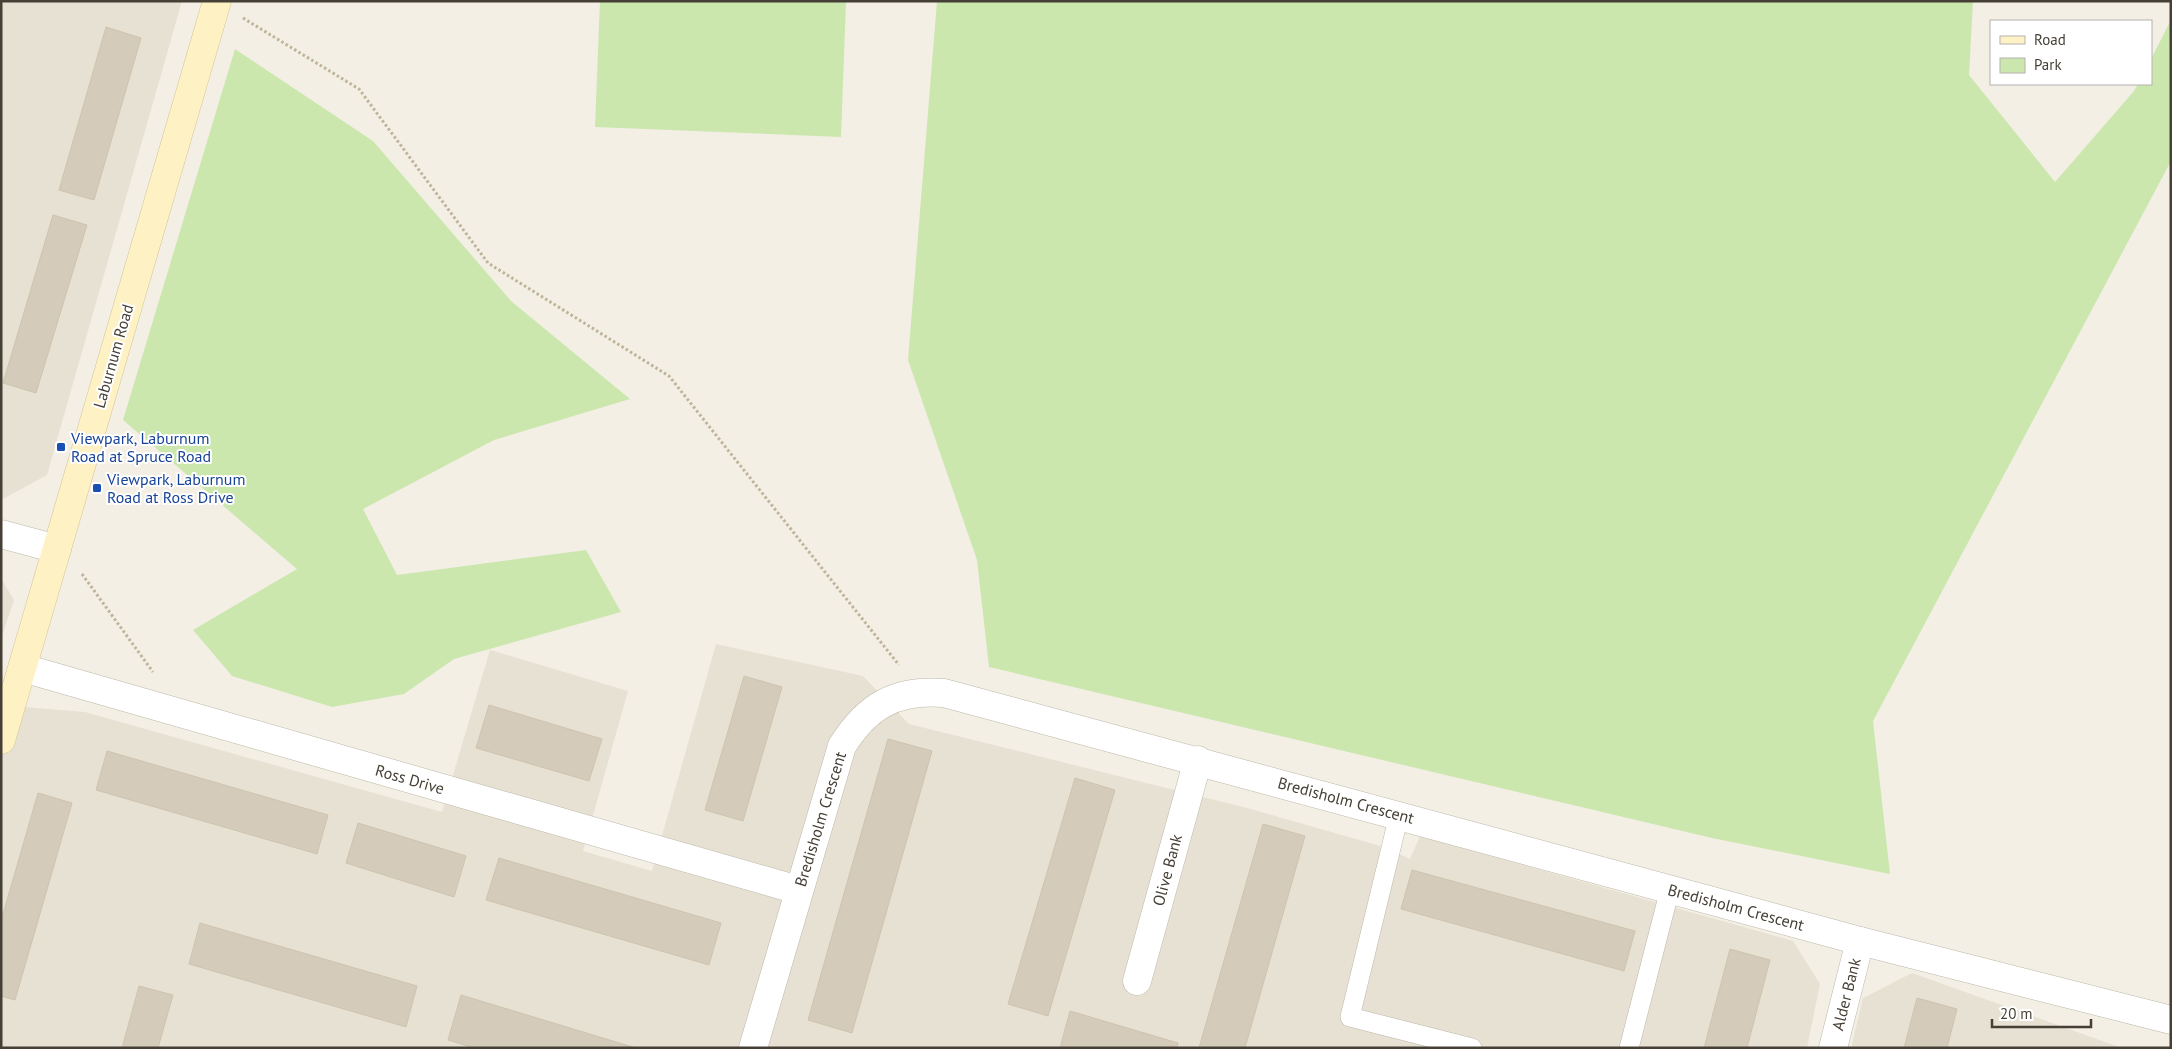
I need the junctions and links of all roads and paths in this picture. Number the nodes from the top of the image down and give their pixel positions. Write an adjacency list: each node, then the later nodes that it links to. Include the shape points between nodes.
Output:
1 (217, 1): 3 (street, Laburnum Road); 6 (path, via 359,89 488,263 669,376 890,652)
2 (1, 534): 3 (street)
3 (57, 549): 4 (street, Laburnum Road); 5 (path, via 74,562)
4 (23, 668): 7 (street, Laburnum Road); 11 (street, Ross Drive)
5 (155, 674)
6 (916, 692): 8 (street, Bredisholm Crescent, via 944,693); 11 (street, Bredisholm Crescent, via 893,698 874,709 861,719 842,746)
7 (1, 740)
8 (1198, 760): 9 (street, Bredisholm Crescent); 13 (street, Olive Bank)
9 (1400, 815): 10 (street, Bredisholm Crescent); 16 (lane, via 1350,1016)
10 (1670, 889): 12 (street, Bredisholm Crescent); 17 (lane)
11 (798, 890): 15 (street, Bredisholm Crescent)
12 (1860, 941): 14 (street, Bredisholm Crescent); 18 (street, Alder Bank)
13 (1137, 981)
14 (2171, 1020)
15 (753, 1048)
16 (1472, 1048)
17 (1629, 1048)
18 (1833, 1048)

